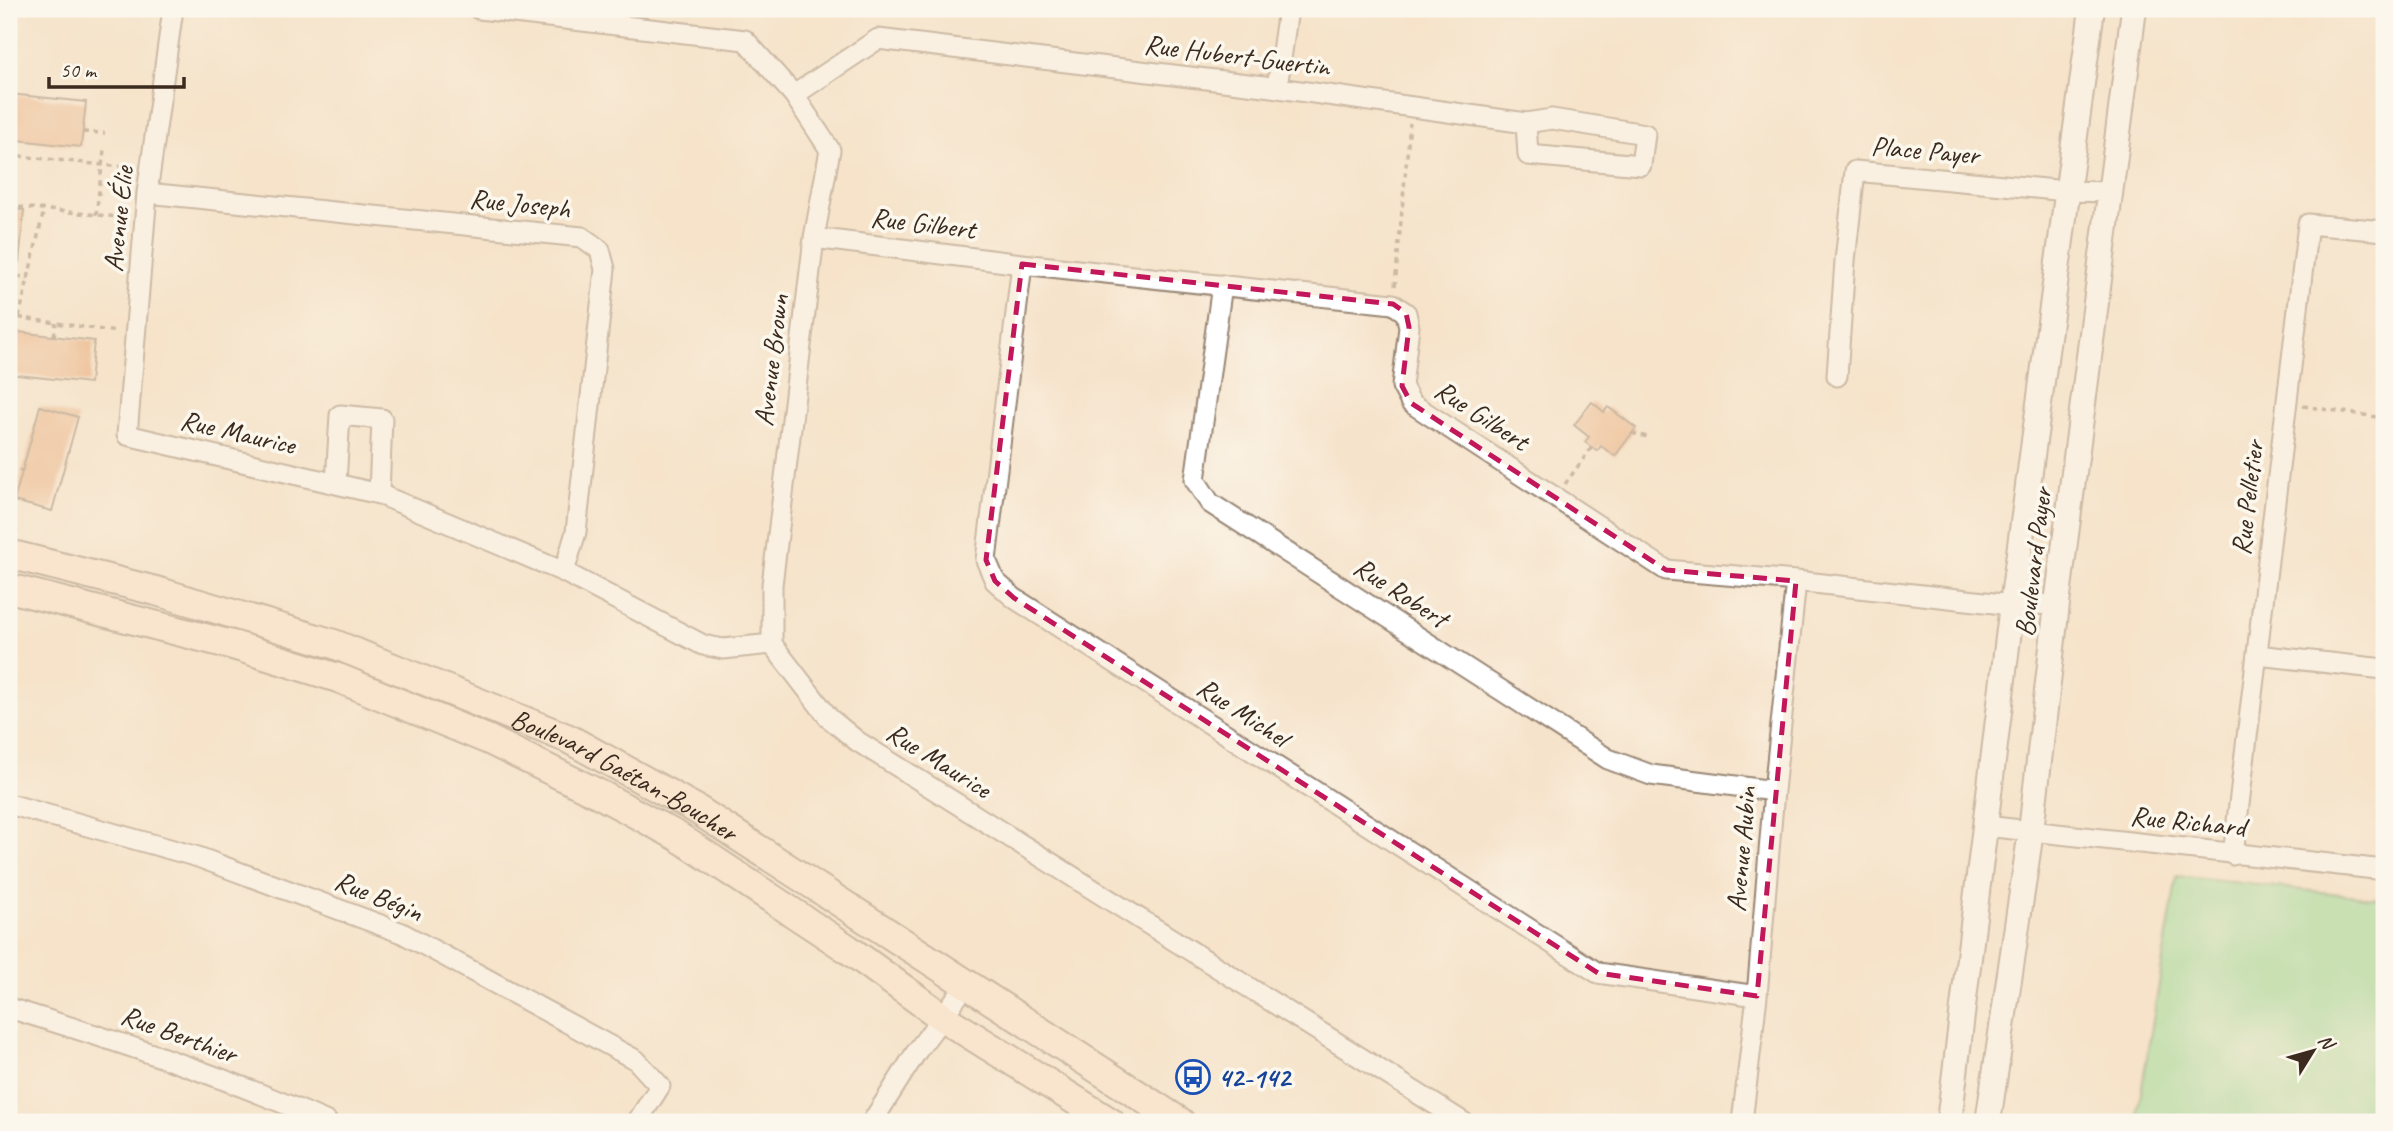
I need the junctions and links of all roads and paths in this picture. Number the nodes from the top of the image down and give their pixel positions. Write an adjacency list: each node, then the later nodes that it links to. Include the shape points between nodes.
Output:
1 (173, 9): 16 (street, Avenue Élie)
2 (479, 9): 6 (street)
3 (1289, 9): 7 (street)
4 (2092, 9): 17 (street, Boulevard Payer)
5 (2134, 9): 18 (street, Boulevard Payer)
6 (502, 10): 8 (street, via 745,40)
7 (1277, 88): 8 (street, Rue Hubert-Guertin, via 878,39); 9 (street, Rue Hubert-Guertin)
8 (794, 95): 25 (street, Avenue Brown, via 830,150)
9 (1412, 107): 10 (street, Rue Hubert-Guertin); 30 (path)
10 (1526, 123): 10 (street, Rue Hubert-Guertin, via 1552,119 1645,134 1641,165 1528,155)
11 (83, 132): 12 (path)
12 (105, 133)
13 (104, 150): 15 (path)
14 (9, 155): 15 (path)
15 (103, 165): 16 (path); 22 (path)
16 (151, 169): 19 (street, Avenue Élie)
17 (2067, 191): 18 (street, Place Payer); 36 (street, Place Payer, via 1856,171 1844,261); 55 (street, Boulevard Payer)
18 (2110, 192): 54 (street, Boulevard Payer)
19 (148, 193): 23 (street, Avenue Élie); 51 (street, Rue Joseph, via 582,237 600,250 605,269 576,532)
20 (9, 206): 21 (path)
21 (45, 209): 22 (path); 28 (path)
22 (96, 215): 23 (path)
23 (145, 220): 34 (street, Avenue Élie)
24 (2384, 231): 37 (street, Rue Pelletier, via 2308,224)
25 (814, 238): 26 (street, Rue Gilbert); 56 (street, Avenue Brown, via 772,585)
26 (1022, 264): 29 (street, Rue Gilbert); 66 (street, Rue Michel, via 986,560 995,581 1014,598 1598,973)
27 (17, 276): 28 (path)
28 (28, 278): 32 (path)
29 (1222, 285): 30 (street, Rue Gilbert); 59 (street, Rue Robert, via 1195,480 1210,503 1608,759 1651,775)
30 (1393, 304): 49 (street, Rue Gilbert, via 1406,313 1409,327 1402,386 1411,403)
31 (9, 316): 32 (path)
32 (19, 317): 33 (path)
33 (56, 323): 34 (path); 35 (path)
34 (136, 335): 42 (street, Avenue Élie)
35 (54, 336)
36 (1837, 376)
37 (2287, 403): 38 (path); 57 (street, Rue Pelletier)
38 (2384, 418)
39 (9, 423): 40 (path)
40 (9, 430)
41 (1632, 433): 43 (path)
42 (127, 435): 47 (street, Rue Maurice)
43 (1651, 438)
44 (1592, 447): 49 (path)
45 (22, 471): 46 (path)
46 (9, 472)
47 (336, 483): 48 (street, Rue Maurice); 48 (street, Rue Maurice, via 340,415 382,419)
48 (379, 494): 51 (street, Rue Maurice)
49 (1556, 497): 52 (street, Rue Gilbert, via 1666,570)
50 (9, 554): 65 (main road, Boulevard Gaétan-Boucher, via 156,591 334,644 569,739 696,809)
51 (564, 572): 56 (street, Rue Maurice, via 703,645 723,649)
52 (1796, 581): 55 (street, Rue Gilbert); 59 (street, Avenue Aubin)
53 (9, 588): 68 (main road, Boulevard Gaétan-Boucher, via 295,664 489,740 677,836)
54 (2057, 604): 55 (street, Rue Gilbert); 62 (street, Boulevard Payer)
55 (2012, 605): 61 (street, Boulevard Payer)
56 (772, 644): 74 (street, Rue Maurice, via 829,718 857,741)
57 (2257, 655): 58 (street); 63 (street, Rue Pelletier)
58 (2384, 669)
59 (1773, 791): 66 (street, Avenue Aubin)
60 (9, 804): 71 (street, Rue Bégin, via 198,857 402,933 636,1060 660,1086)
61 (1985, 827): 62 (street, Rue Richard); 76 (street, Boulevard Payer)
62 (2031, 831): 63 (street, Rue Richard); 77 (street, Boulevard Payer)
63 (2233, 855): 64 (street, Rue Richard)
64 (2384, 870)
65 (966, 985): 68 (street); 69 (main road, Boulevard Gaétan-Boucher)
66 (1757, 996): 75 (street, Avenue Aubin)
67 (9, 1008): 70 (street, Rue Berthier, via 126,1043)
68 (942, 1017): 69 (main road, Boulevard Gaétan-Boucher); 72 (street)
69 (1117, 1111): 73 (main road, Boulevard Gaétan-Boucher)
70 (327, 1122)
71 (637, 1122)
72 (872, 1122)
73 (1180, 1122)
74 (1463, 1122)
75 (1742, 1122)
76 (1948, 1122)
77 (1988, 1122)

